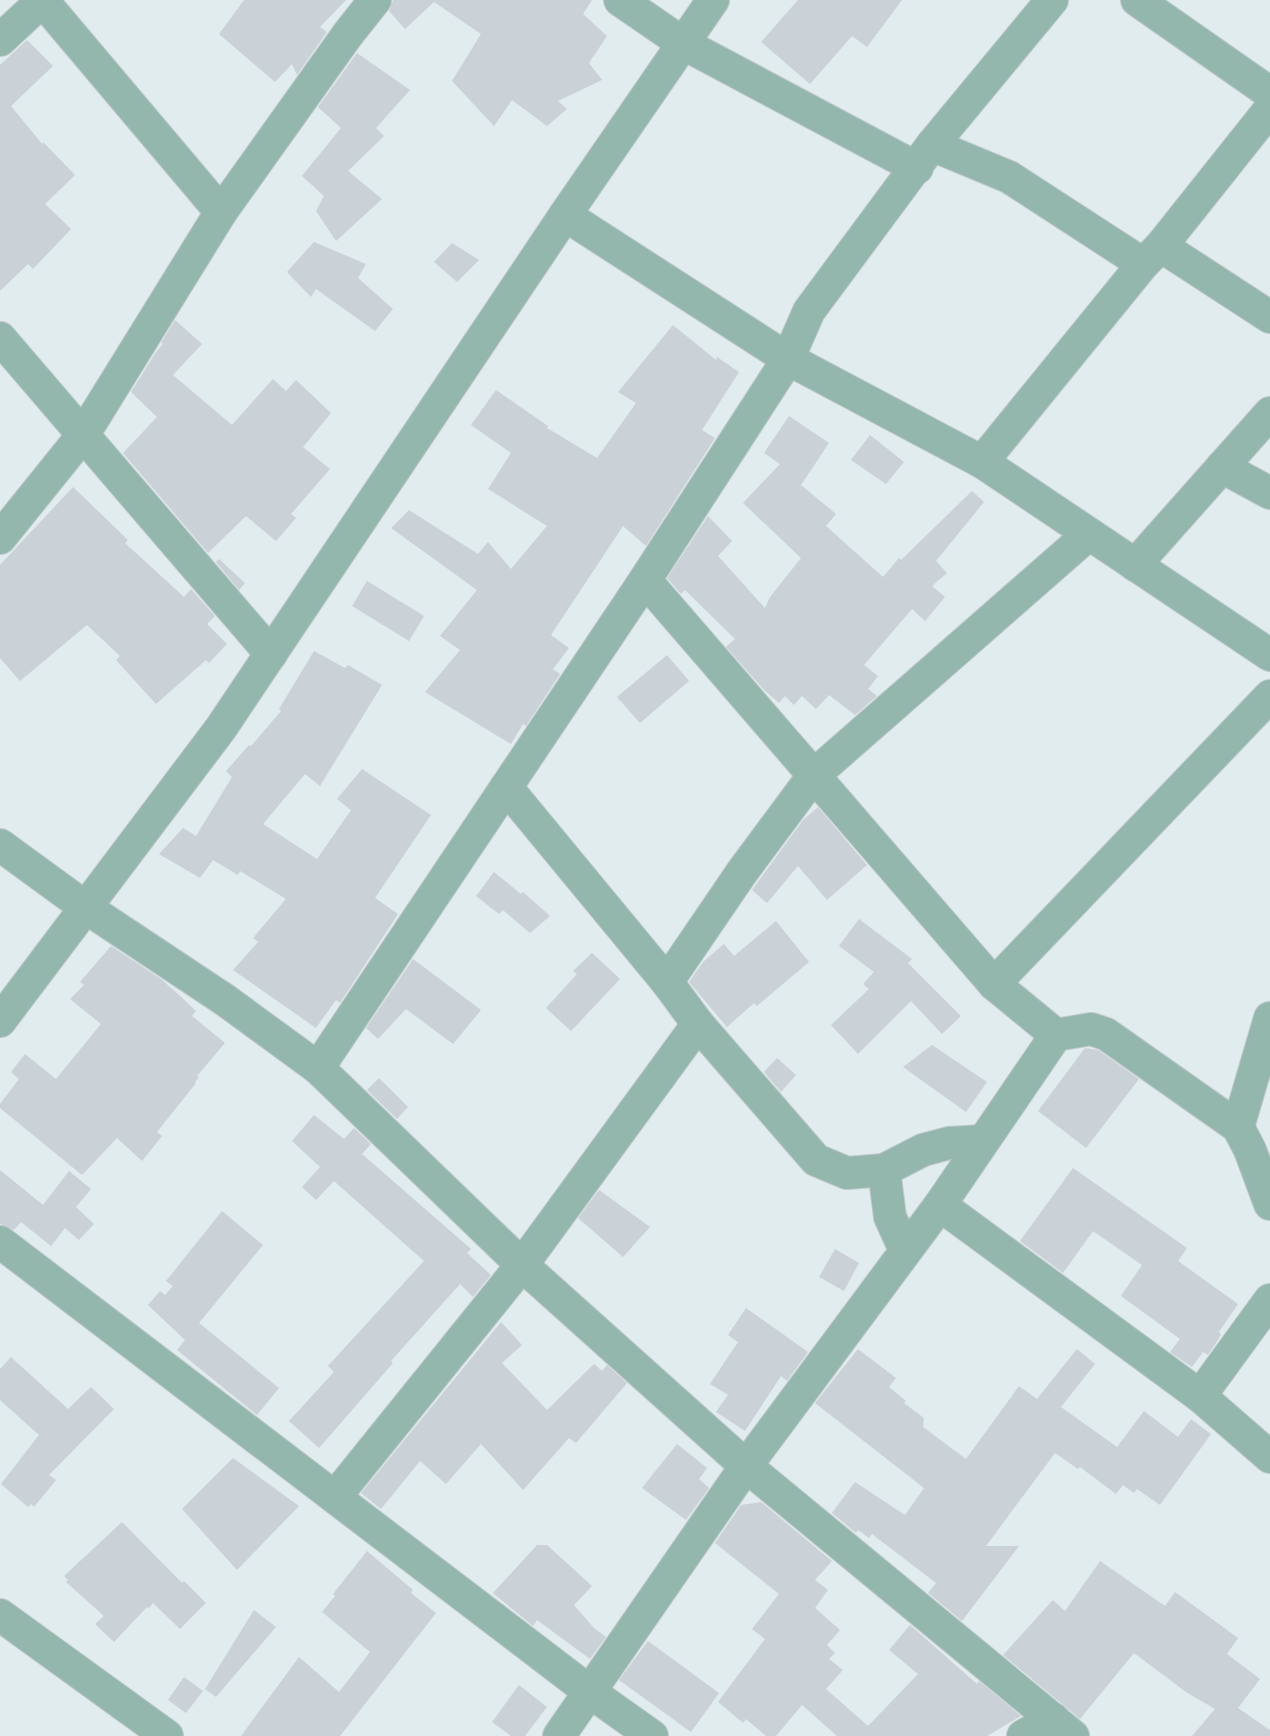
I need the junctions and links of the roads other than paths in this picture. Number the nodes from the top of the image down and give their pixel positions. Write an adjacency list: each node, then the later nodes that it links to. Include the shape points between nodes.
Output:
1 (42, 0): 7 (street); 12 (street)
2 (375, 0): 12 (street)
3 (620, 0): 8 (street)
4 (713, 0): 8 (street)
5 (1052, 0): 11 (street)
6 (1137, 0): 9 (street)
7 (0, 40)
8 (684, 44): 11 (street); 13 (street)
9 (1270, 93)
10 (1270, 109): 14 (street)
11 (925, 156): 14 (street, via 1009,177); 17 (street, via 814,303)
12 (221, 213): 19 (street)
13 (565, 215): 17 (street); 27 (street)
14 (1152, 255): 15 (street); 20 (street)
15 (1270, 317)
16 (0, 338): 19 (street)
17 (788, 359): 20 (street); 26 (street)
18 (1270, 413): 21 (street)
19 (83, 435): 24 (street); 27 (street)
20 (982, 462): 23 (street)
21 (1222, 467): 22 (street); 25 (street)
22 (1270, 493)
23 (1089, 534): 25 (street); 30 (street)
24 (0, 538)
25 (1135, 565): 28 (street)
26 (645, 580): 30 (street); 31 (street)
27 (271, 654): 33 (street, via 221,728)
28 (1270, 655)
29 (1270, 696): 35 (street)
30 (814, 775): 34 (street); 35 (street)
31 (506, 787): 34 (street); 40 (street)
32 (0, 845): 33 (street)
33 (85, 907): 37 (street); 40 (street, via 225,1000)
34 (667, 982): 38 (street)
35 (994, 984): 39 (street)
36 (1270, 1018): 41 (street)
37 (0, 1021)
38 (698, 1024): 43 (street, via 816,1160 847,1173); 48 (street)
39 (1056, 1035): 41 (street, via 1091,1029 1106,1034); 42 (street)
40 (318, 1068): 48 (street)
41 (1238, 1127): 45 (street)
42 (983, 1142): 43 (street, via 949,1143 923,1150); 44 (street)
43 (885, 1170): 47 (street, via 890,1217)
44 (940, 1204): 47 (street); 50 (street)
45 (1270, 1204)
46 (0, 1242): 53 (street)
47 (905, 1250): 52 (street)
48 (522, 1265): 52 (street); 53 (street)
49 (1270, 1300): 50 (street)
50 (1200, 1396): 51 (street)
51 (1270, 1457)
52 (746, 1466): 55 (street); 56 (street)
53 (335, 1497): 55 (street)
54 (0, 1615): 57 (street)
55 (590, 1692): 58 (street); 59 (street)
56 (1063, 1728): 60 (street)
57 (167, 1736)
58 (559, 1736)
59 (652, 1736)
60 (1023, 1736)

